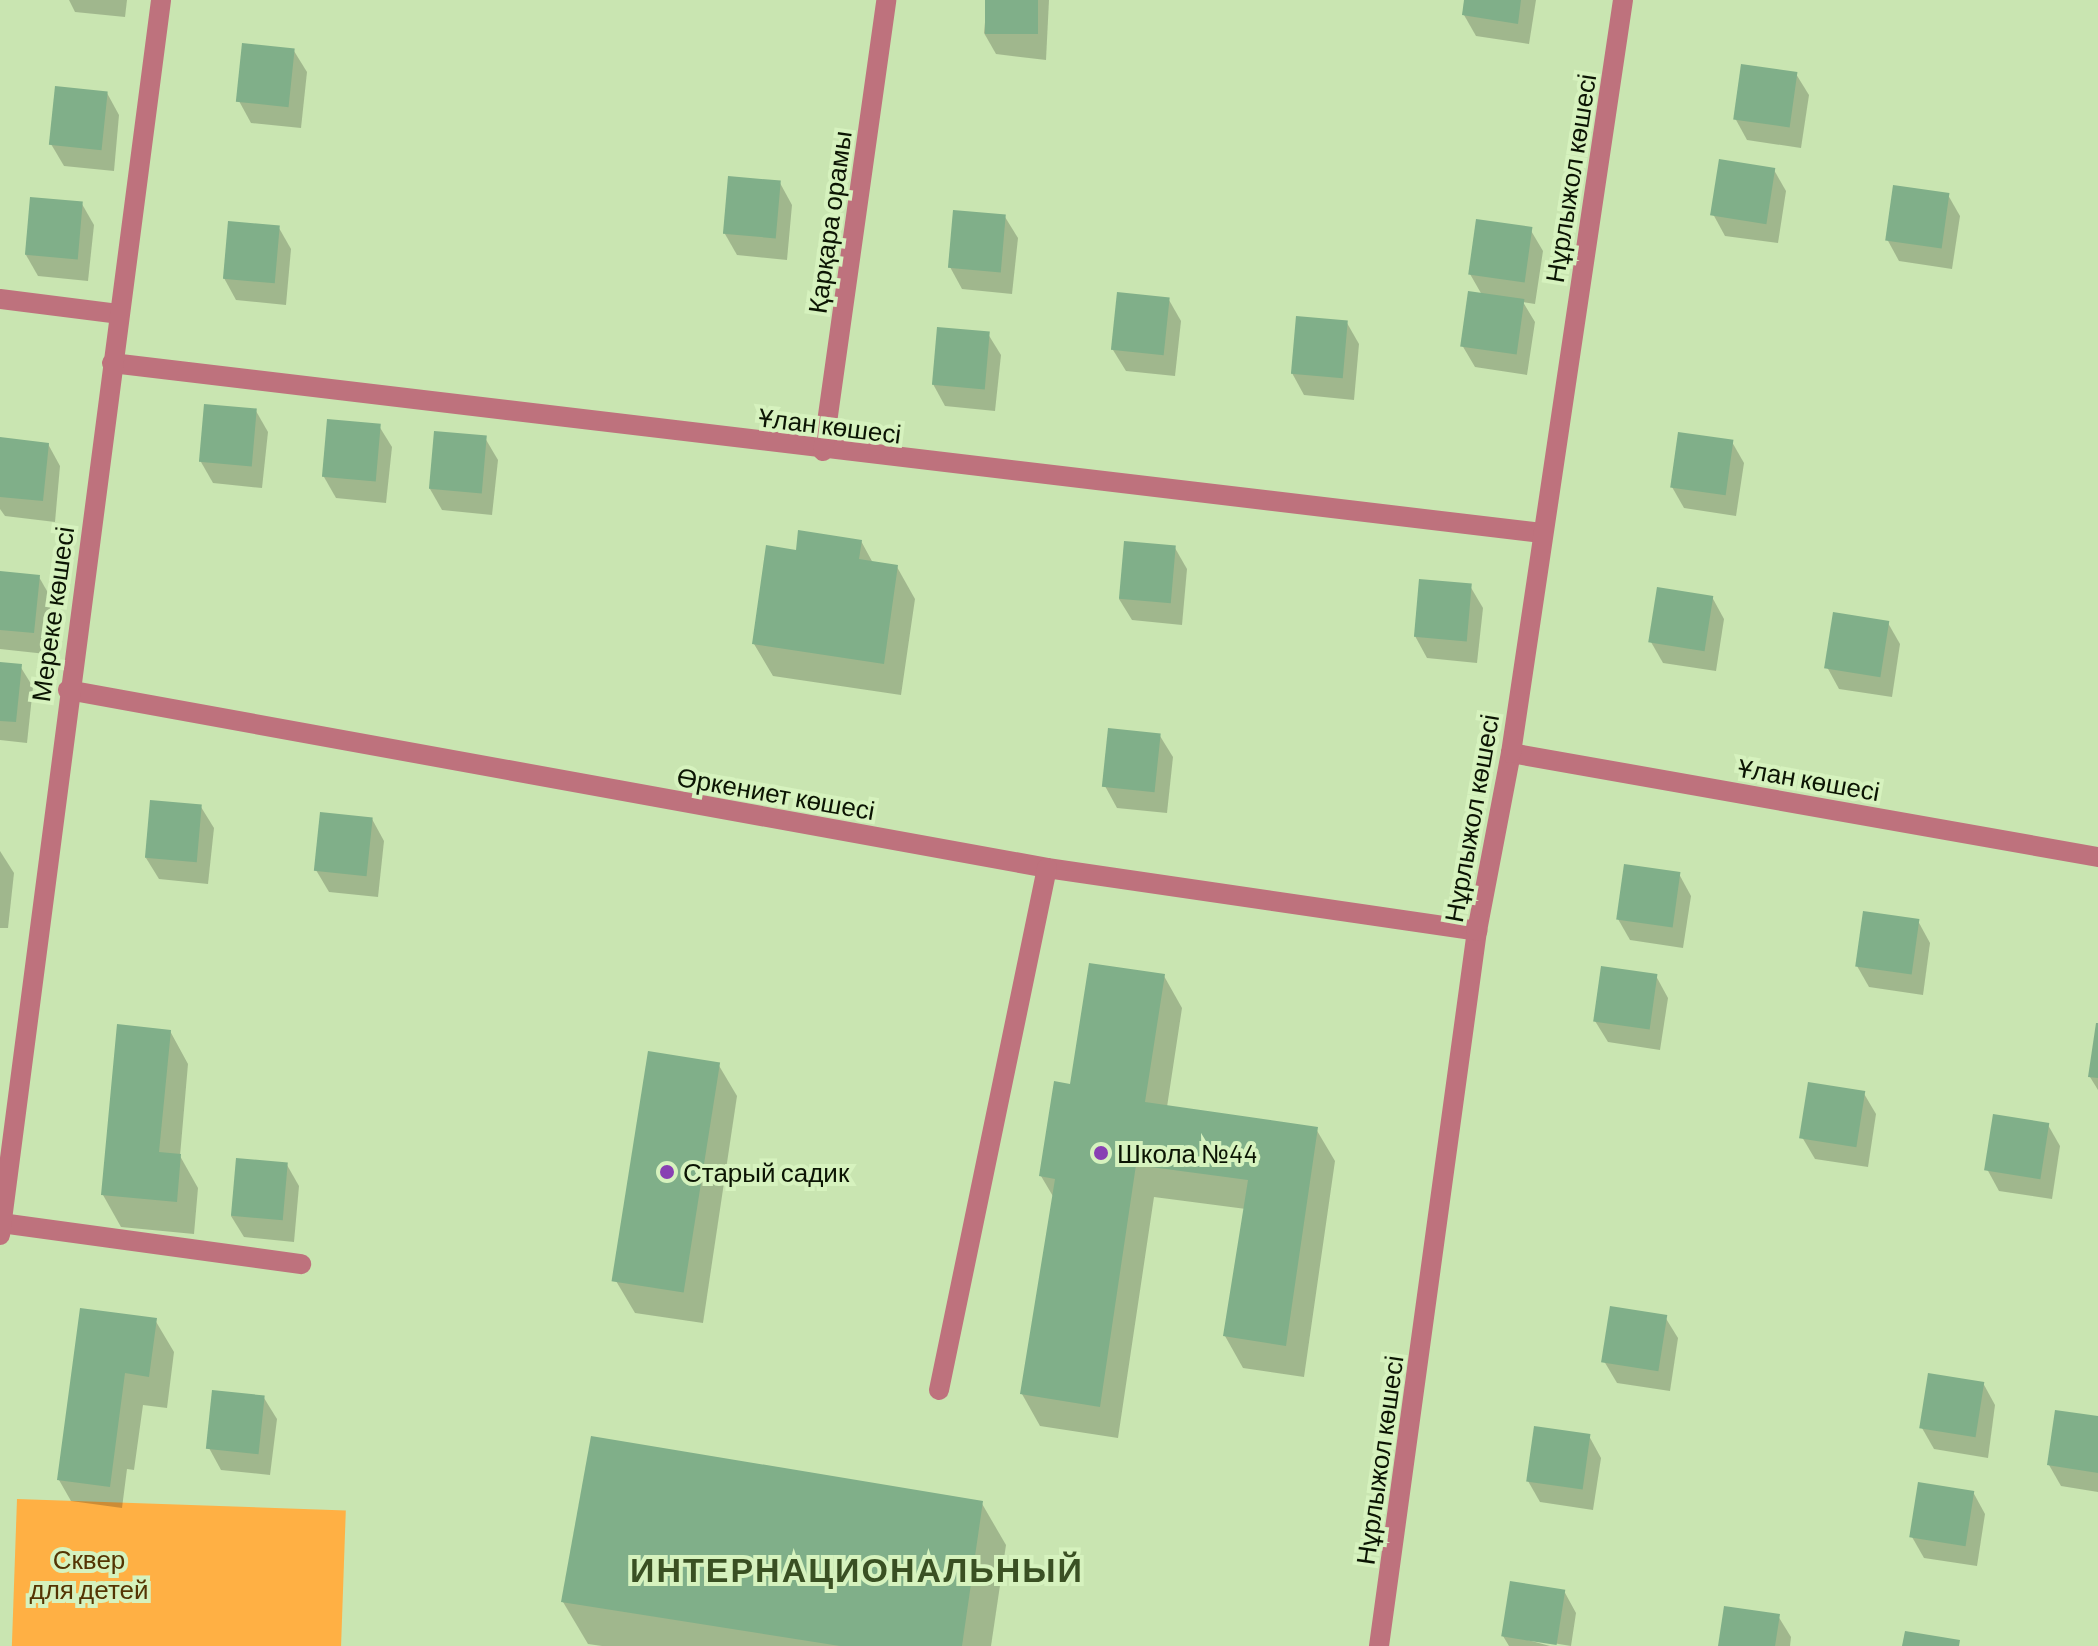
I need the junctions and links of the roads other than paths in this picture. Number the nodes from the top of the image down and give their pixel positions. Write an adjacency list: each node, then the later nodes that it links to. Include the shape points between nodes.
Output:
1 (161, 0): 5 (street, Мереке көшесі)
2 (886, 0): 7 (street, Қарқара орамы)
3 (1623, 0): 8 (street, Нұрлыжол көшесі)
4 (0, 299): 5 (street)
5 (118, 314): 6 (street, Мереке көшесі)
6 (112, 363): 7 (street, Ұлан көшесі); 9 (street, Мереке көшесі)
7 (823, 451): 8 (street, Ұлан көшесі)
8 (1542, 533): 10 (street, Нұрлыжол көшесі)
9 (68, 690): 12 (street, Өркениет көшесі); 14 (street, Мереке көшесі)
10 (1511, 753): 11 (street, Ұлан көшесі); 13 (street, Нұрлыжол көшесі)
11 (2098, 857)
12 (1047, 868): 13 (street, Өркениет көшесі); 16 (street)
13 (1477, 931): 17 (street, Нұрлыжол көшесі)
14 (1, 1229): 15 (street)
15 (301, 1264)
16 (939, 1390)
17 (1379, 1646)

